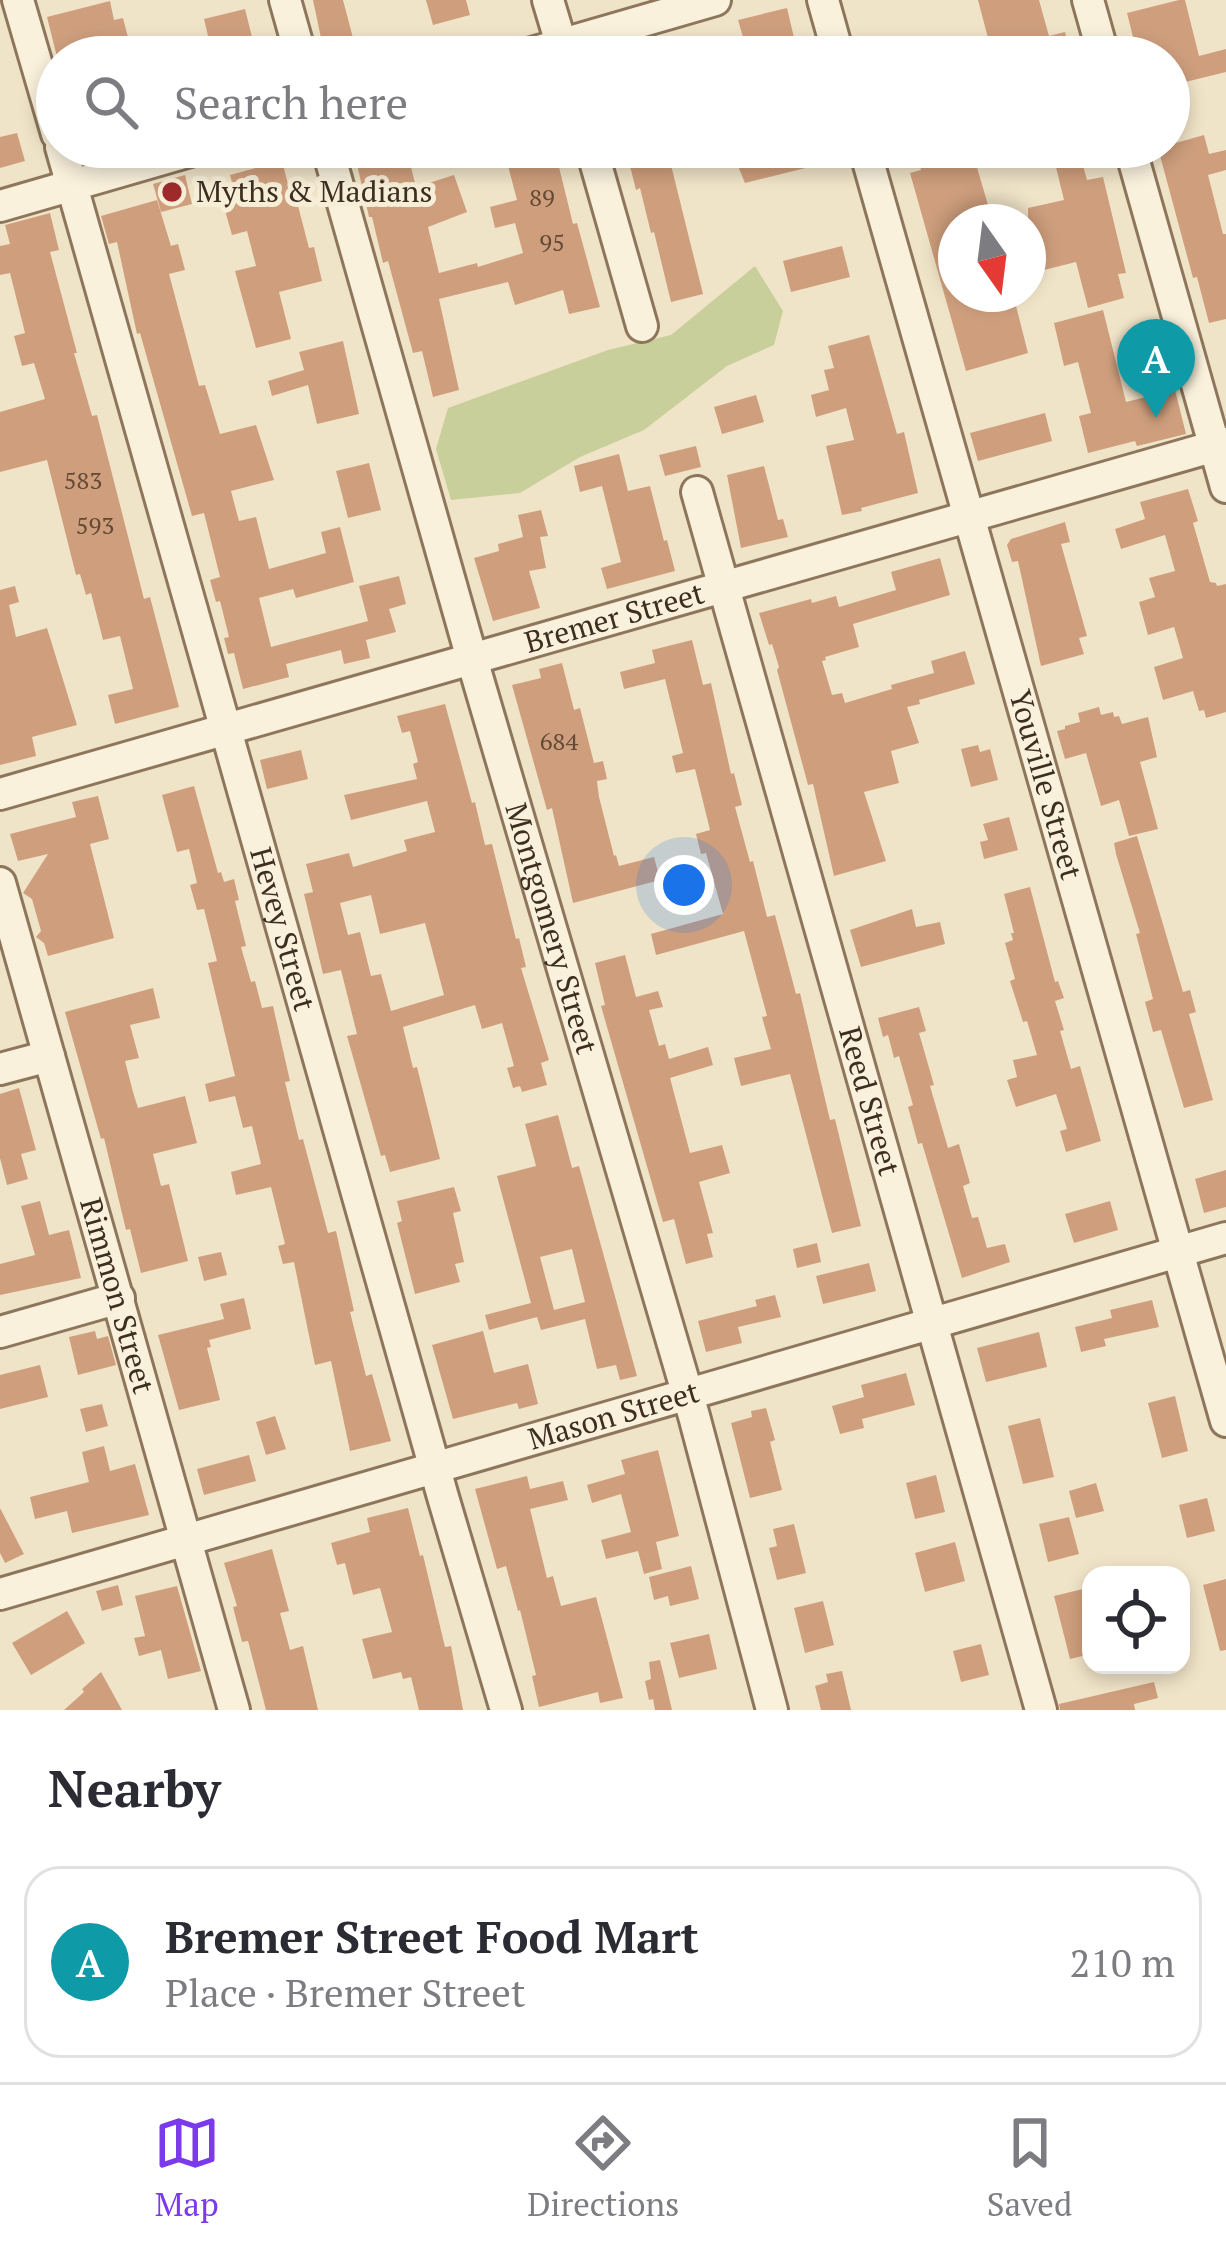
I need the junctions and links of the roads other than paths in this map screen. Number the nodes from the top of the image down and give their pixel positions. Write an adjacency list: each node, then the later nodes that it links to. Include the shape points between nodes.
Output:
1 (18, 0): 12 (street)
2 (285, 0): 7 (street)
3 (548, 0): 8 (street)
4 (716, 0): 9 (street)
5 (823, 0): 10 (street)
6 (1088, 0): 11 (street)
7 (296, 36)
8 (559, 36)
9 (608, 36)
10 (832, 36)
11 (1098, 36)
12 (36, 62)
13 (67, 168): 19 (street, Hevey Street)
14 (131, 168): 19 (street)
15 (333, 168): 27 (street, Montgomery Street)
16 (596, 168): 21 (street)
17 (870, 168): 25 (street, Youville Street)
18 (1136, 168): 22 (street)
19 (72, 185): 20 (street); 28 (street, Hevey Street)
20 (0, 206)
21 (642, 326)
22 (1220, 445): 23 (street); 25 (street, Bremer Street)
23 (1226, 487)
24 (697, 491): 26 (street, Reed Street)
25 (968, 517): 26 (street, Bremer Street); 34 (street, Youville Street)
26 (724, 586): 27 (street, Bremer Street); 36 (street, Reed Street)
27 (472, 659): 28 (street, Bremer Street); 38 (street, Montgomery Street)
28 (224, 730): 29 (street, Bremer Street); 40 (street, Hevey Street)
29 (0, 794)
30 (0, 884): 31 (street, Rimmon Street)
31 (49, 1056): 32 (street); 35 (street, Rimmon Street)
32 (0, 1070)
33 (1226, 1238): 34 (street, Mason Street)
34 (1178, 1252): 36 (street, Mason Street); 39 (street, Youville Street)
35 (118, 1298): 37 (street); 41 (street, Rimmon Street)
36 (930, 1324): 38 (street, Mason Street); 46 (street, Reed Street)
37 (0, 1332)
38 (688, 1394): 40 (street, Mason Street); 45 (street, Montgomery Street)
39 (1226, 1420)
40 (435, 1468): 41 (street, Mason Street); 44 (street, Hevey Street)
41 (186, 1539): 42 (street, Mason Street); 43 (street, Rimmon Street)
42 (0, 1594)
43 (234, 1710)
44 (506, 1710)
45 (772, 1710)
46 (1041, 1710)

